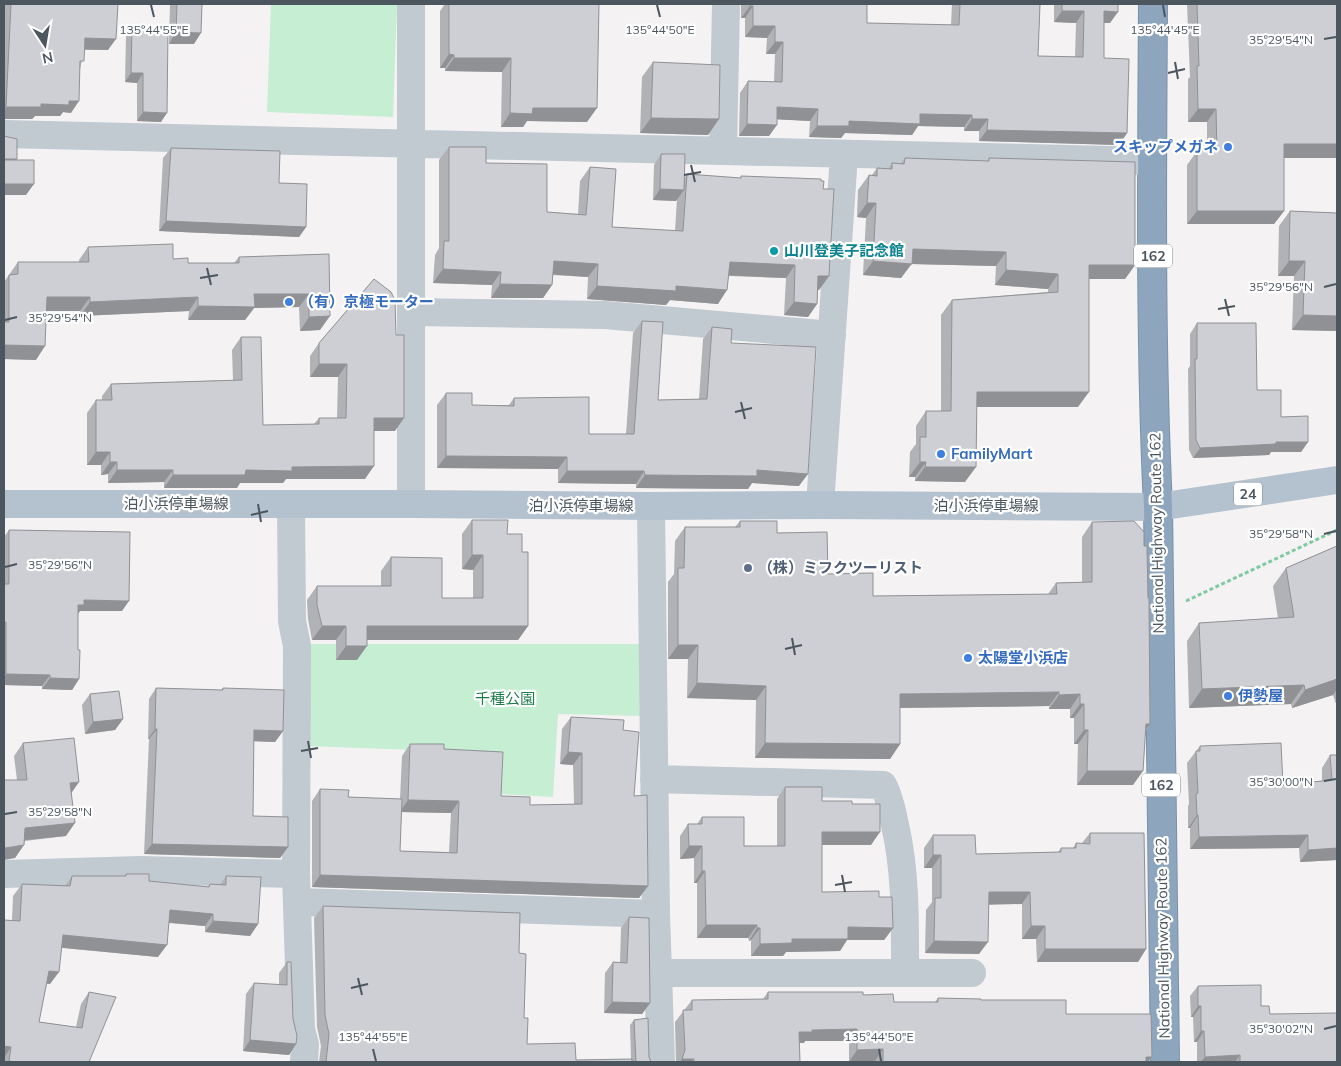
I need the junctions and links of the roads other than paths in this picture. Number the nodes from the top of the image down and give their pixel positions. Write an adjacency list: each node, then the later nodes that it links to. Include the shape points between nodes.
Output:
1 (411, 4): 5 (street)
2 (726, 4): 6 (street)
3 (1153, 4): 8 (highway, National Highway Route 162 / 162)
4 (4, 134): 5 (street)
5 (412, 144): 6 (street); 9 (street)
6 (723, 150): 7 (street)
7 (844, 155): 8 (street); 10 (street)
8 (1152, 161): 17 (highway, National Highway Route 162 / 162)
9 (412, 312): 10 (street, via 605,315); 14 (street)
10 (832, 335): 15 (street)
11 (1337, 480): 17 (main road, 24)
12 (4, 504): 13 (main road, 泊小浜停車場線)
13 (291, 504): 14 (main road, 泊小浜停車場線); 20 (street, via 292,620 297,646)
14 (411, 504): 16 (main road, 泊小浜停車場線)
15 (820, 505): 16 (main road, 泊小浜停車場線); 17 (main road, 泊小浜停車場線)
16 (651, 506): 18 (street)
17 (1158, 507): 28 (highway, National Highway Route 162 / 162)
18 (654, 779): 22 (street); 23 (street, via 883,785 889,796 900,848)
19 (4, 874): 20 (street, via 141,870)
20 (296, 874): 21 (street)
21 (298, 902): 22 (street); 26 (street)
22 (656, 914): 24 (street)
23 (905, 972): 24 (street); 25 (street)
24 (658, 973): 27 (street)
25 (972, 973)
26 (304, 1062)
27 (661, 1062)
28 (1165, 1062)

